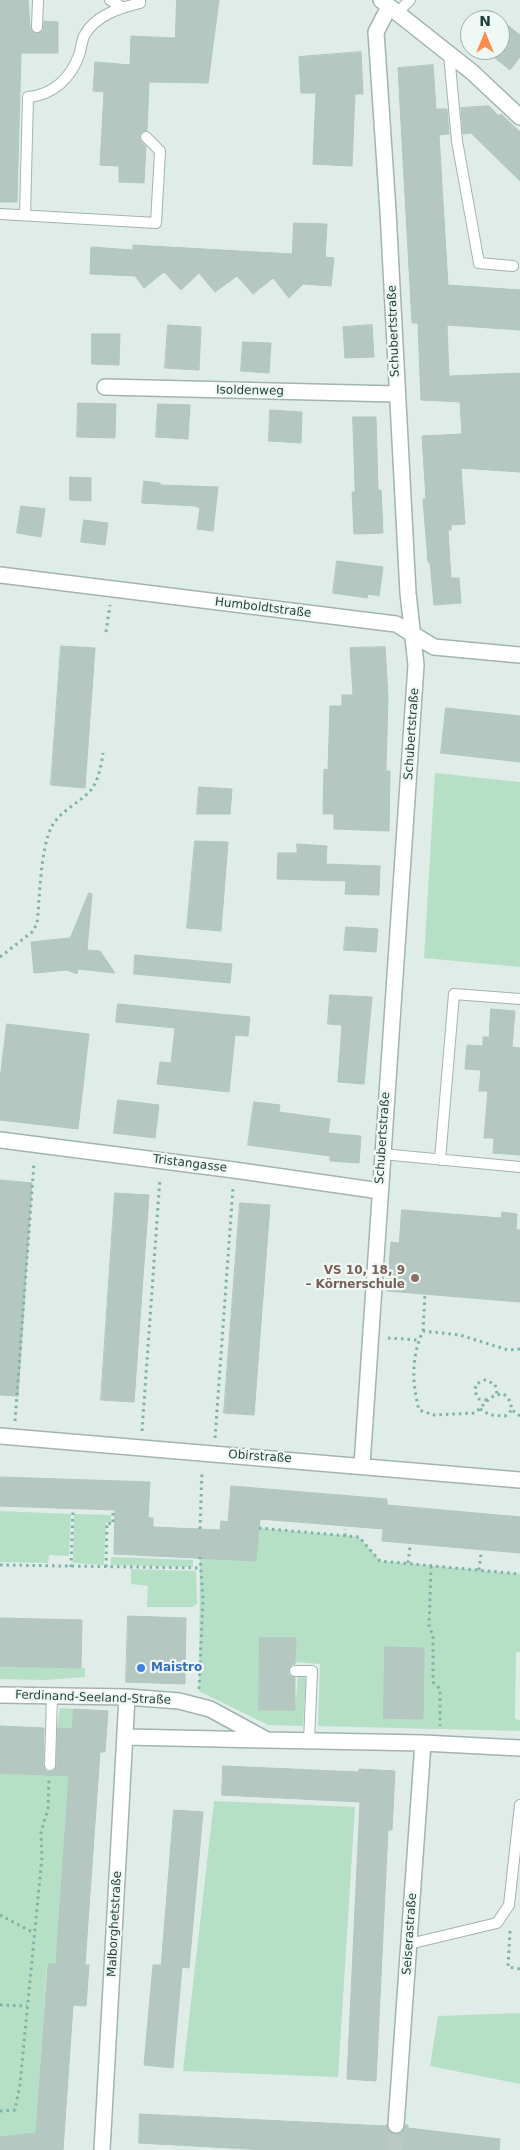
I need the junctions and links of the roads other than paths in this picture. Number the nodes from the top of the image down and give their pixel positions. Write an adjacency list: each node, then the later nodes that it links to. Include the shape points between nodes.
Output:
1 (38, 0): 7 (lane)
2 (110, 0): 5 (lane)
3 (140, 0): 5 (lane, via 140,3)
4 (410, 0): 6 (lane)
5 (122, 7): 12 (lane, via 100,18 84,35 72,72 56,88 40,96 28,97)
6 (389, 7): 8 (street); 15 (street, Schubertstraße, via 376,32)
7 (37, 27)
8 (449, 54): 9 (street); 13 (lane, via 457,141 479,263)
9 (520, 117)
10 (146, 137): 12 (lane, via 160,151 156,223)
11 (0, 214): 12 (lane)
12 (25, 215)
13 (513, 266)
14 (105, 387): 15 (street, Isoldenweg)
15 (396, 394): 17 (street, Schubertstraße)
16 (0, 575): 17 (street, Humboldtstraße, via 396,624)
17 (413, 634): 18 (street, Humboldtstraße, via 434,647); 21 (street, Schubertstraße, via 415,689)
18 (520, 654)
19 (520, 999): 22 (lane, via 454,994)
20 (0, 1140): 24 (street, Tristangasse)
21 (382, 1154): 22 (lane); 24 (street, Schubertstraße)
22 (440, 1160): 23 (lane)
23 (520, 1168)
24 (380, 1191): 26 (street, Schubertstraße)
25 (7, 1436): 26 (street, Obirstraße)
26 (362, 1465): 27 (street, Obirstraße)
27 (520, 1480)
28 (296, 1671): 34 (lane, via 312,1671)
29 (0, 1695): 30 (street, Ferdinand-Seeland-Straße)
30 (52, 1696): 31 (street, Ferdinand-Seeland-Straße); 37 (lane)
31 (127, 1697): 32 (street, Malborghetstraße); 33 (street, Ferdinand-Seeland-Straße, via 198,1705)
32 (126, 1737): 33 (street, Ferdinand-Seeland-Straße); 41 (street, Malborghetstraße)
33 (267, 1740): 34 (street, Ferdinand-Seeland-Straße)
34 (310, 1741): 35 (street, Ferdinand-Seeland-Straße)
35 (423, 1743): 36 (street, Ferdinand-Seeland-Straße); 39 (street, Seiserastraße)
36 (520, 1748)
37 (50, 1765)
38 (520, 1805): 39 (lane, via 509,1905 497,1922)
39 (409, 1944): 40 (street, Seiserastraße)
40 (396, 2125)
41 (102, 2150)

